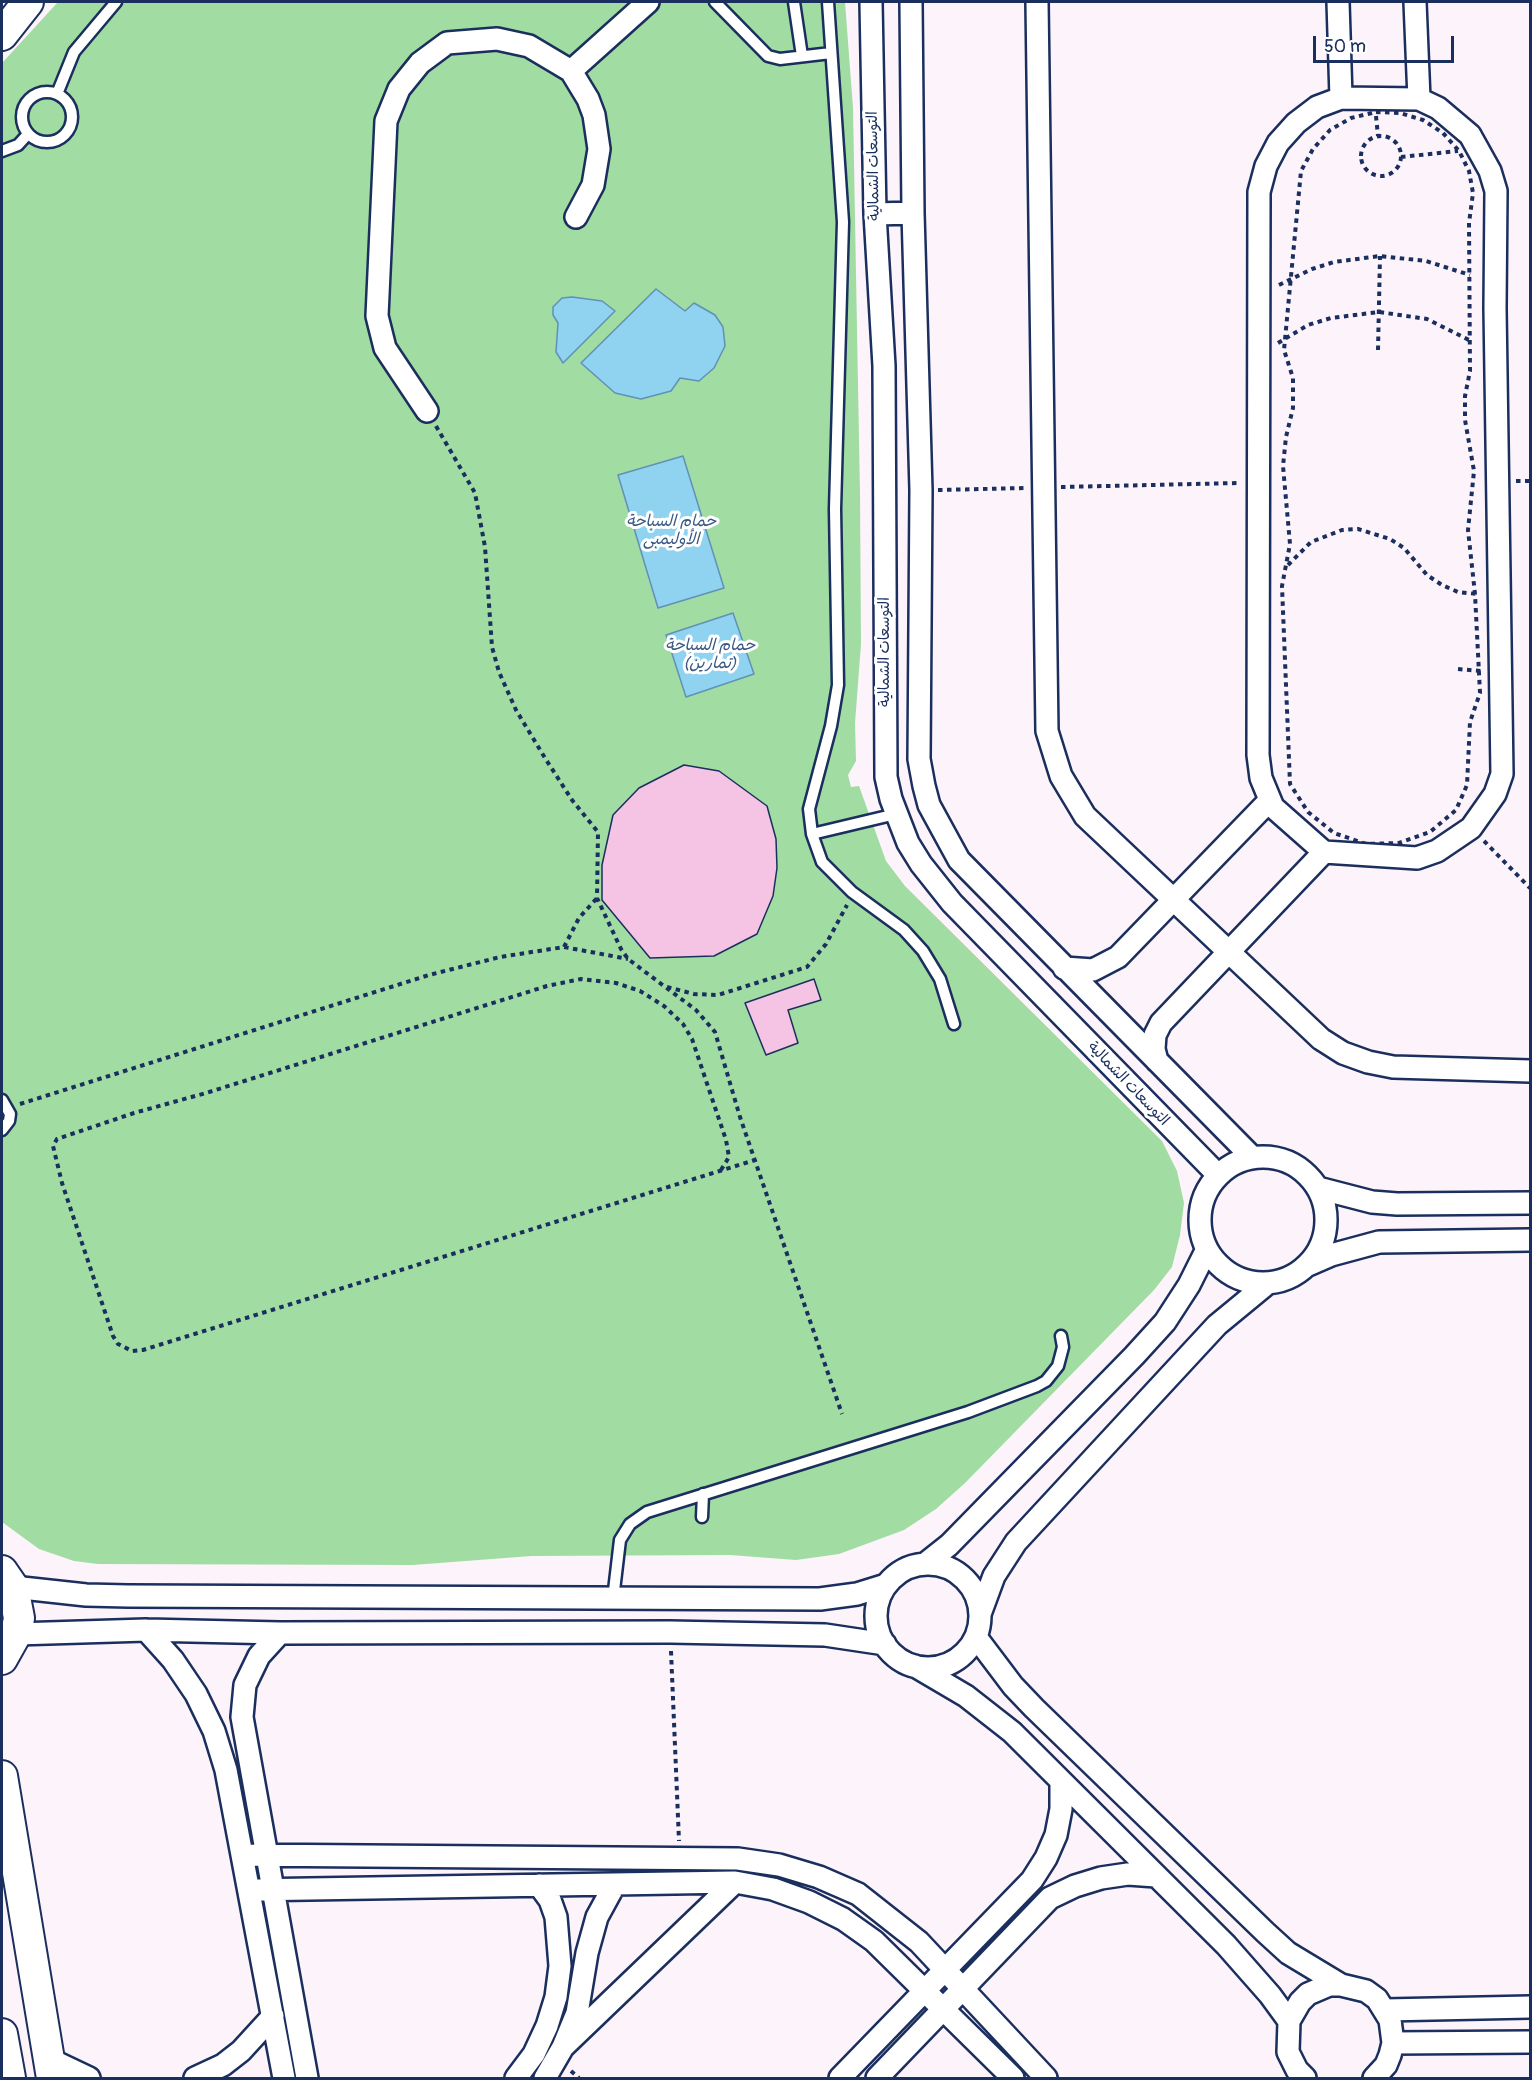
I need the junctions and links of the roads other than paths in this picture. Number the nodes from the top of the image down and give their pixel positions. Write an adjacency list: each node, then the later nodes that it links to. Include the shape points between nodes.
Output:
1 (28, 2): 12 (street)
2 (116, 2): 16 (lane, via 74,52)
3 (648, 2): 15 (street)
4 (715, 2): 14 (lane, via 763,53 780,59)
5 (794, 2): 14 (lane)
6 (828, 2): 13 (lane)
7 (871, 2): 22 (street, التوسعات الشمالية)
8 (911, 2): 21 (street)
9 (1037, 2): 30 (street, via 1047,731 1052,754 1071,797 1085,816)
10 (1338, 2): 17 (street)
11 (1415, 2): 18 (street)
12 (2, 35)
13 (831, 53): 14 (lane); 28 (lane, via 843,222 835,509 838,686 809,809)
14 (802, 56)
15 (571, 70): 23 (street, via 594,115 599,150 592,185); 24 (street, via 529,46 497,39 447,43 420,63 392,104 383,138 378,327 385,348)
16 (57, 94): 19 (lane, via 40,93 27,102 22,118); 19 (lane, via 71,108 70,128 64,136 46,142)
17 (1341, 98): 18 (street); 25 (street, via 1317,107 1278,143 1259,192 1258,755)
18 (1419, 99): 29 (street, via 1462,127 1481,152 1496,191 1502,774 1490,803 1471,828 1437,851 1417,858)
19 (28, 134): 20 (lane, via 18,145)
20 (2, 152)
21 (913, 213): 22 (street); 26 (street, via 921,490 919,759)
22 (875, 214): 27 (street, التوسعات الشمالية, via 884,366 886,777)
23 (576, 217)
24 (427, 411)
25 (1269, 801): 29 (street); 30 (street)
26 (929, 805): 27 (street); 32 (street, via 959,861)
27 (896, 814): 28 (lane); 39 (street, التوسعات الشمالية, via 921,864 952,903)
28 (812, 834): 33 (lane, via 822,862 852,892 904,930 923,951 940,979)
29 (1324, 852): 31 (street)
30 (1174, 901): 31 (street); 32 (street, via 1106,965 1093,970)
31 (1229, 953): 34 (street, via 1161,1023 1155,1035); 35 (street, via 1321,1039 1343,1053 1393,1067)
32 (1064, 968): 34 (street)
33 (954, 1024)
34 (1157, 1062): 38 (street)
35 (1530, 1071)
36 (5, 1104): 37 (lane, via 9,1121)
37 (2, 1130)
38 (1252, 1157): 39 (street); 40 (street, via 1268,1157 1297,1166)
39 (1218, 1175): 43 (street, via 1209,1186 1200,1211)
40 (1318, 1188): 41 (street, via 1372,1202 1397,1204); 44 (street, via 1326,1220 1324,1237)
41 (1530, 1203)
42 (1530, 1240): 44 (street, via 1379,1242)
43 (1207, 1250): 45 (street, via 1239,1278); 49 (street, via 1165,1322 950,1545)
44 (1308, 1265): 45 (street, via 1289,1277)
45 (1268, 1283): 53 (street, via 1217,1325 1016,1542 994,1576)
46 (1061, 1336): 47 (lane, via 1063,1347 1058,1366 1037,1386 968,1412)
47 (703, 1494): 48 (lane); 52 (lane, via 647,1512 630,1524 618,1549)
48 (702, 1517)
49 (925, 1564): 51 (street, via 910,1566); 53 (street, via 949,1569 969,1583)
50 (7, 1579): 52 (street, via 118,1596); 59 (street, via 19,1618)
51 (886, 1585): 52 (street, via 820,1599); 58 (street, via 876,1614)
52 (613, 1599): 55 (street)
53 (980, 1614): 57 (street)
54 (146, 1630): 56 (street); 59 (street); 64 (street, via 196,1694 214,1731)
55 (615, 1632): 56 (street); 58 (street, via 804,1634)
56 (280, 1633): 63 (street, via 259,1656 245,1685 242,1717)
57 (976, 1637): 60 (street, via 968,1650 944,1665); 74 (street, via 1034,1708 1265,1932 1288,1953)
58 (885, 1644): 60 (street)
59 (9, 1647)
60 (915, 1666): 62 (street, via 966,1696 1012,1732)
61 (2, 1776): 86 (street)
62 (1061, 1784): 65 (street); 73 (street, via 1056,1834 1046,1858 1032,1880)
63 (267, 1854): 64 (street); 69 (street); 73 (street, via 738,1859 779,1865 858,1894 919,1942)
64 (243, 1855): 70 (street)
65 (1156, 1876): 75 (street, via 1128,1874 1101,1878 1050,1898); 81 (street, via 1249,1969)
66 (735, 1882): 67 (street); 76 (street, via 800,1898 843,1919 874,1941); 85 (street)
67 (615, 1884): 68 (street); 72 (street, via 597,1917)
68 (538, 1885): 69 (street); 71 (street, via 550,1900)
69 (273, 1888): 70 (street); 92 (street)
70 (249, 1890): 80 (street)
71 (559, 1936): 72 (street, via 575,1931); 93 (street, via 560,1966 553,2007 534,2054)
72 (592, 1936): 85 (street, via 577,2013)
73 (945, 1970): 75 (street); 76 (street)
74 (1341, 1984): 79 (street, via 1366,1991); 81 (street, via 1308,1995)
75 (963, 1989): 78 (street); 98 (street)
76 (925, 1990): 78 (street); 95 (street)
77 (1530, 2007): 79 (street)
78 (944, 2009): 96 (street); 97 (street)
79 (1385, 2010): 84 (street)
80 (273, 2016): 90 (street, via 242,2051); 91 (street)
81 (1289, 2021): 87 (street, via 1288,2052)
82 (2, 2034): 88 (street)
83 (1530, 2042): 84 (street)
84 (1393, 2043): 99 (street, via 1386,2065)
85 (563, 2047): 94 (street)
86 (51, 2069): 89 (street)
87 (1305, 2078)
88 (10, 2079)
89 (89, 2079)
90 (195, 2079)
91 (284, 2079)
92 (307, 2079)
93 (516, 2079)
94 (545, 2079)
95 (840, 2079)
96 (877, 2079)
97 (1013, 2079)
98 (1046, 2079)
99 (1374, 2079)

